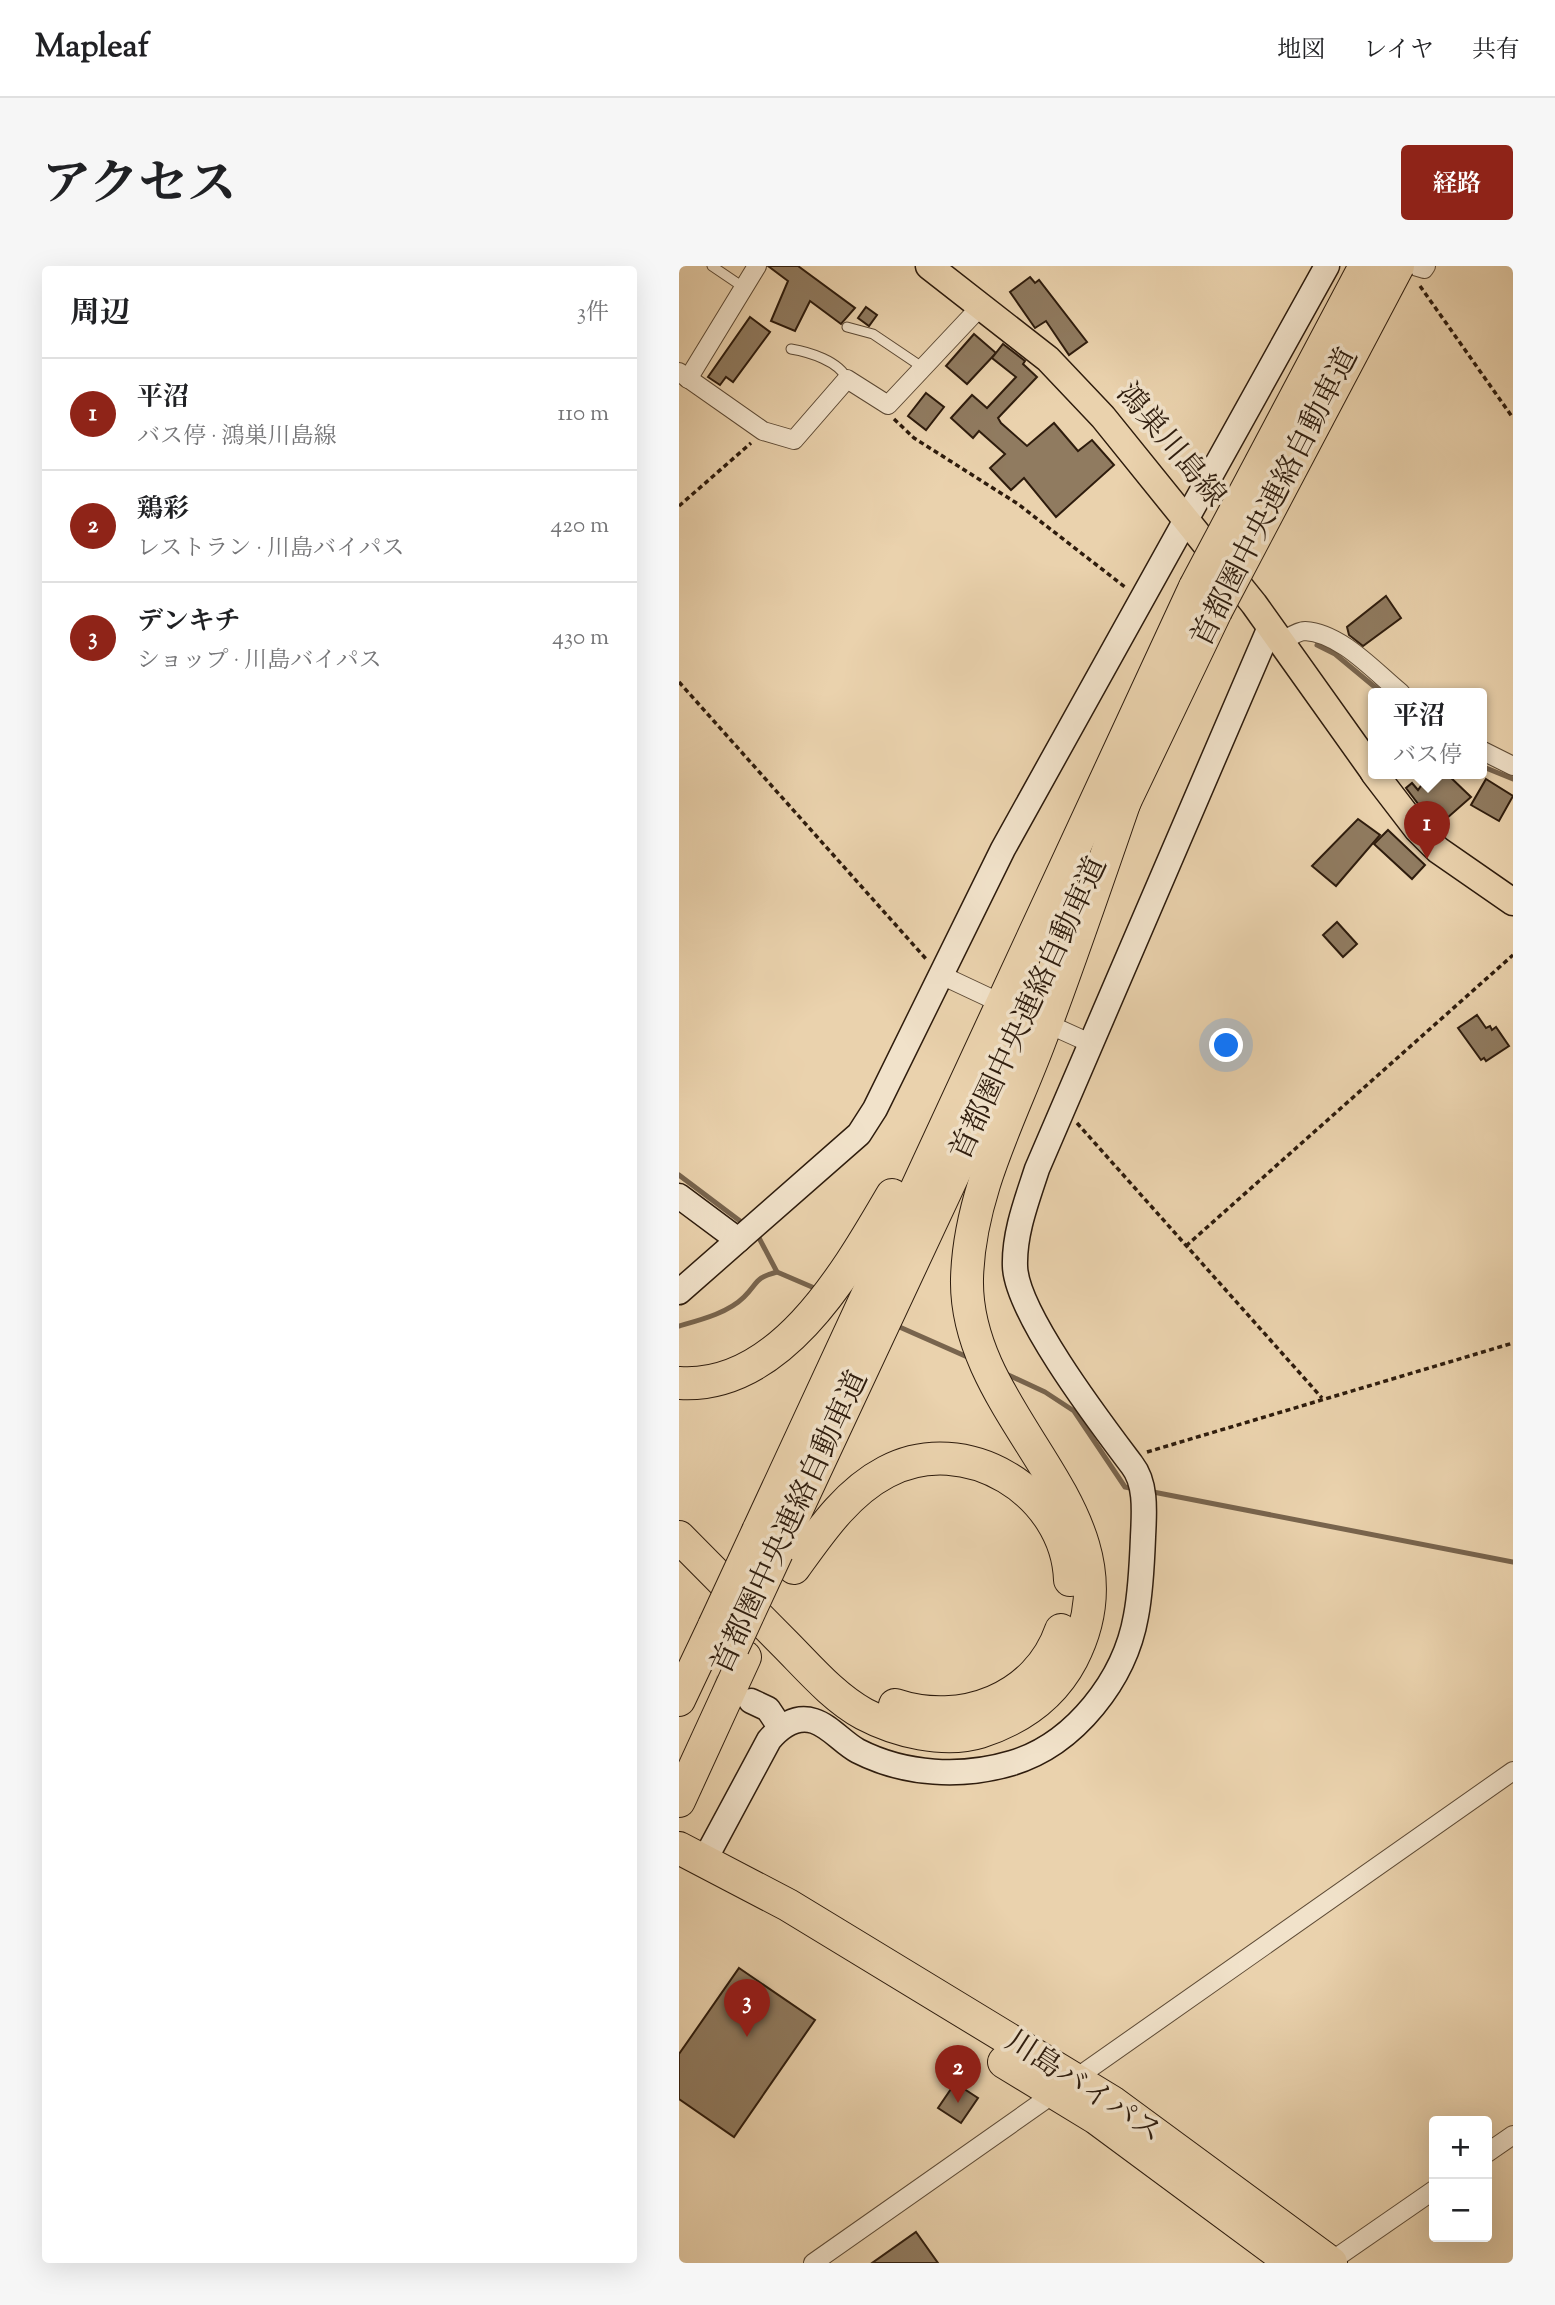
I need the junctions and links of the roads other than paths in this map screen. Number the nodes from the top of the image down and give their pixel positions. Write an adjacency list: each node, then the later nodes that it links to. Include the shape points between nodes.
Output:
1 (712, 266): 7 (lane)
2 (757, 266): 7 (street)
3 (929, 266): 8 (main road, 鴻巣川島線)
4 (1327, 266): 14 (street)
5 (1365, 266): 23 (highway, 首都圏中央連絡自動車道, bridge, via 1195,587)
6 (1416, 267): 23 (highway, 首都圏中央連絡自動車道, bridge, via 1216,611)
7 (743, 287): 12 (street)
8 (982, 306): 11 (street); 14 (main road, 鴻巣川島線, via 1077,387)
9 (847, 327): 11 (lane, via 873,334)
10 (791, 349): 13 (lane, via 824,360)
11 (922, 367): 13 (street, via 888,405)
12 (684, 375): 13 (street, via 764,431 794,440)
13 (847, 379)
14 (1187, 517): 15 (main road, 鴻巣川島線); 22 (street, via 1003,849)
15 (1276, 634): 16 (street, via 1303,631 1338,643); 18 (main road, 鴻巣川島線); 24 (street)
16 (1395, 688)
17 (1487, 753): 19 (street)
18 (1368, 765)
19 (1513, 766)
20 (1378, 779): 21 (main road, 鴻巣川島線, via 1438,850)
21 (1513, 902)
22 (940, 975): 23 (street); 27 (street, via 859,1134)
23 (1025, 1014): 24 (street); 25 (highway, 首都圏中央連絡自動車道); 29 (highway, 首都圏中央連絡自動車道); 32 (highway, via 1001,1132 976,1211 967,1280 983,1360 1078,1523 1091,1576 1089,1610 1067,1669 1050,1692 1004,1724 947,1737 895,1727 861,1713 820,1680)
24 (1090, 1043): 37 (street, via 1025,1205 1015,1268 1028,1311 1137,1471 1144,1500 1142,1562 1136,1618 1123,1658 1093,1709 1053,1744 1014,1763 969,1773 895,1765 858,1751 814,1721 796,1720)
25 (936, 1142): 29 (highway, 首都圏中央連絡自動車道); 30 (highway, via 911,1161 856,1256 817,1310 782,1346 740,1370 700,1384)
26 (679, 1196): 27 (street)
27 (747, 1233): 28 (street)
28 (679, 1292)
29 (872, 1314): 33 (highway, 首都圏中央連絡自動車道)
30 (679, 1383)
31 (679, 1511): 33 (highway, via 837,1669 883,1701 914,1712 981,1709 1009,1695 1032,1678 1054,1651 1071,1603 1069,1567 1046,1514 1020,1485 997,1469 958,1458 912,1461 885,1472 833,1515)
32 (679, 1536)
33 (776, 1550): 34 (highway); 34 (highway, 首都圏中央連絡自動車道, bridge)
34 (731, 1644): 35 (highway, 首都圏中央連絡自動車道); 38 (highway, 首都圏中央連絡自動車道); 40 (highway)
35 (679, 1700)
36 (751, 1701): 37 (street, via 768,1709)
37 (780, 1727): 41 (street)
38 (679, 1761)
39 (1513, 1771): 42 (street)
40 (679, 1801)
41 (688, 1860): 42 (highway, 川島バイパス, via 788,1905)
42 (1063, 2085): 46 (street); 47 (highway, 川島バイパス, via 1096,2118); 48 (highway, 川島バイパス, via 1112,2102)
43 (1513, 2135): 44 (street)
44 (1492, 2150)
45 (1429, 2194): 48 (street)
46 (813, 2263)
47 (1292, 2263)
48 (1330, 2263)

